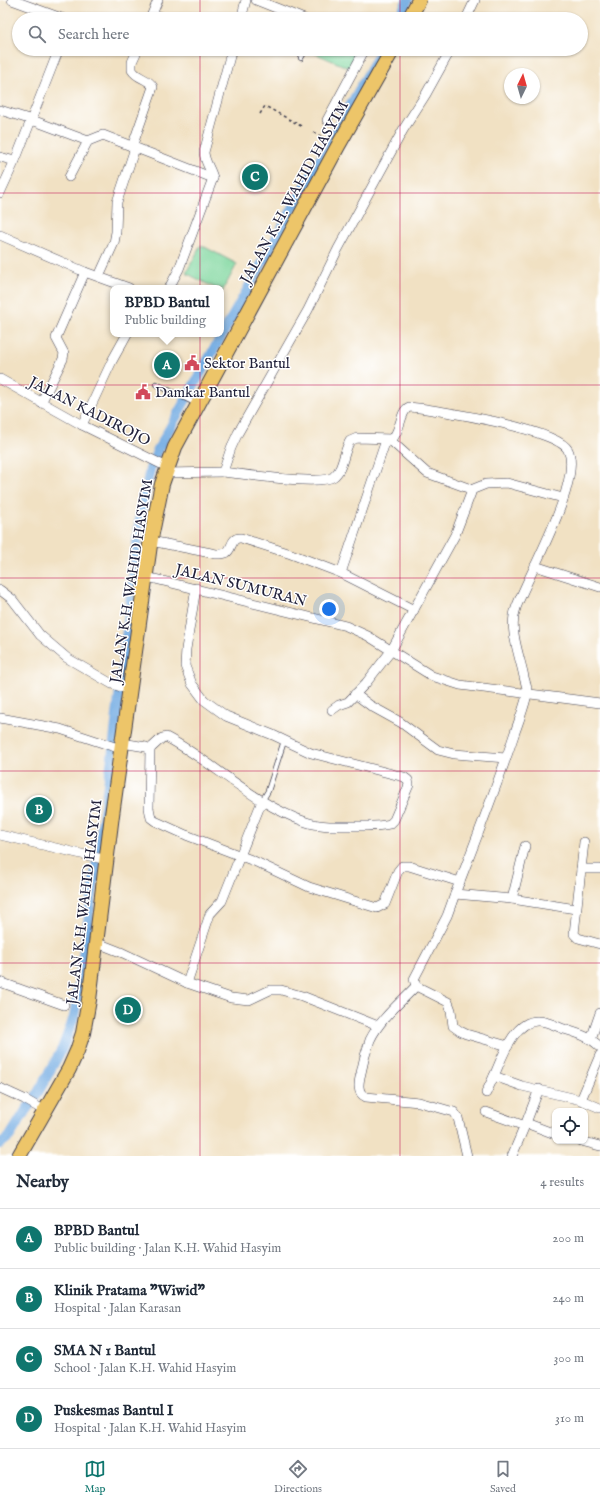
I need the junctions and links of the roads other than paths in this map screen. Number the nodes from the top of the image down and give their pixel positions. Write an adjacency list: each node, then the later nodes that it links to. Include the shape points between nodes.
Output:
1 (12, 0): 7 (street)
2 (158, 0): 8 (street)
3 (246, 0): 9 (street)
4 (256, 0): 10 (street)
5 (419, 0): 11 (main road)
6 (475, 0): 12 (street)
7 (45, 12)
8 (153, 12)
9 (243, 12)
10 (286, 12)
11 (413, 12)
12 (469, 12)
13 (56, 56): 20 (street)
14 (135, 56): 23 (street, via 132,70 153,87)
15 (230, 56): 27 (street, via 204,152)
16 (361, 56): 21 (street)
17 (387, 56): 38 (main road, JALAN K.H. WAHID HASYIM)
18 (447, 56): 42 (street, via 403,130 308,310 238,433)
19 (0, 110): 20 (street)
20 (32, 120): 22 (street); 25 (street)
21 (327, 120)
22 (88, 140): 23 (street, via 102,135); 26 (street)
23 (134, 148): 27 (street); 31 (street, via 117,202 115,237)
24 (0, 157): 25 (street)
25 (15, 161): 28 (street)
26 (69, 177)
27 (213, 178): 33 (street, via 179,269)
28 (0, 193)
29 (0, 235): 30 (street)
30 (86, 272): 31 (street); 37 (street, via 56,338 64,354 63,359)
31 (99, 276): 32 (street)
32 (122, 285)
33 (170, 285)
34 (125, 337): 39 (street)
35 (0, 379): 37 (street, JALAN KADIROJO)
36 (156, 384): 38 (lane)
37 (41, 403): 39 (street, JALAN KADIROJO)
38 (195, 404): 41 (main road, JALAN K.H. WAHID HASYIM)
39 (82, 425): 41 (street, JALAN KADIROJO, via 153,459)
40 (388, 440): 42 (street, via 352,440 340,468 327,480 300,480); 43 (street, via 427,473); 44 (street, via 395,436 405,410 409,407 471,416 537,432 562,443 568,449 570,474); 47 (street)
41 (166, 468): 42 (street); 45 (main road, JALAN K.H. WAHID HASYIM)
42 (223, 472)
43 (471, 490): 44 (street, via 486,484 507,483); 52 (street, via 455,535)
44 (563, 498): 46 (street)
45 (151, 540): 47 (street, via 224,554 234,540 241,538); 48 (main road, JALAN K.H. WAHID HASYIM)
46 (535, 566): 49 (street); 55 (street, via 515,609 514,617 514,635)
47 (341, 572): 52 (street)
48 (146, 577): 50 (street, JALAN SUMURAN); 54 (main road, JALAN K.H. WAHID HASYIM)
49 (600, 587)
50 (196, 588): 53 (street, JALAN SUMURAN, via 346,626); 60 (street, via 185,659 186,671 192,684 204,700 219,712)
51 (0, 590): 54 (street, via 12,599 35,630 67,658 112,684)
52 (414, 610): 53 (street)
53 (391, 651): 55 (street, JALAN SUMURAN, via 441,680 460,685); 56 (street)
54 (127, 689): 61 (main road, JALAN K.H. WAHID HASYIM)
55 (528, 693): 57 (street, JALAN SUMURAN); 63 (street)
56 (355, 694): 58 (street, via 348,702); 63 (street, via 438,750 454,754)
57 (600, 703)
58 (332, 710)
59 (0, 718): 61 (street, via 60,729 104,744)
60 (284, 741): 64 (lane, via 268,791); 64 (street, via 319,756 404,777 409,785 394,820 387,825 314,824 286,814)
61 (120, 746): 62 (street); 69 (main road, JALAN K.H. WAHID HASYIM)
62 (150, 749): 64 (street, via 166,737); 68 (street, via 149,808 152,818 170,828)
63 (506, 758): 72 (street)
64 (262, 801): 68 (street)
65 (0, 835): 69 (street)
66 (584, 842): 70 (street)
67 (525, 846): 74 (street)
68 (239, 855): 72 (street, via 309,887 377,908 385,904 402,866); 79 (street, via 222,901 210,914)
69 (102, 859): 76 (main road, JALAN K.H. WAHID HASYIM)
70 (581, 869): 71 (street); 75 (street)
71 (600, 869)
72 (460, 882): 73 (street)
73 (455, 894): 74 (street); 80 (street, via 414,979)
74 (512, 899): 75 (street)
75 (576, 908): 77 (street, via 573,931 575,936)
76 (96, 942): 79 (street); 94 (main road, JALAN K.H. WAHID HASYIM, via 83,1032 69,1069)
77 (600, 944)
78 (0, 982): 81 (street)
79 (187, 983): 83 (street, via 243,1000 255,998 270,990 290,992)
80 (416, 986): 83 (street); 85 (street, via 448,1002 453,1026 460,1031)
81 (64, 1005)
82 (600, 1013): 84 (street)
83 (378, 1026): 101 (street, via 363,1064 358,1087 360,1093 366,1097 431,1104 454,1112 458,1118)
84 (591, 1040): 85 (street, via 543,1021 534,1021 521,1026); 86 (street)
85 (508, 1046): 88 (street)
86 (600, 1047)
87 (600, 1055): 92 (street)
88 (494, 1076): 90 (street); 91 (street)
89 (0, 1088): 94 (street)
90 (539, 1089): 92 (street); 96 (street)
91 (486, 1093)
92 (581, 1100): 93 (street)
93 (600, 1108)
94 (45, 1111): 100 (main road, JALAN K.H. WAHID HASYIM)
95 (486, 1112): 96 (street)
96 (526, 1124): 97 (street); 102 (street)
97 (552, 1133)
98 (588, 1143): 99 (street)
99 (600, 1146)
100 (19, 1156)
101 (467, 1156)
102 (512, 1156)

